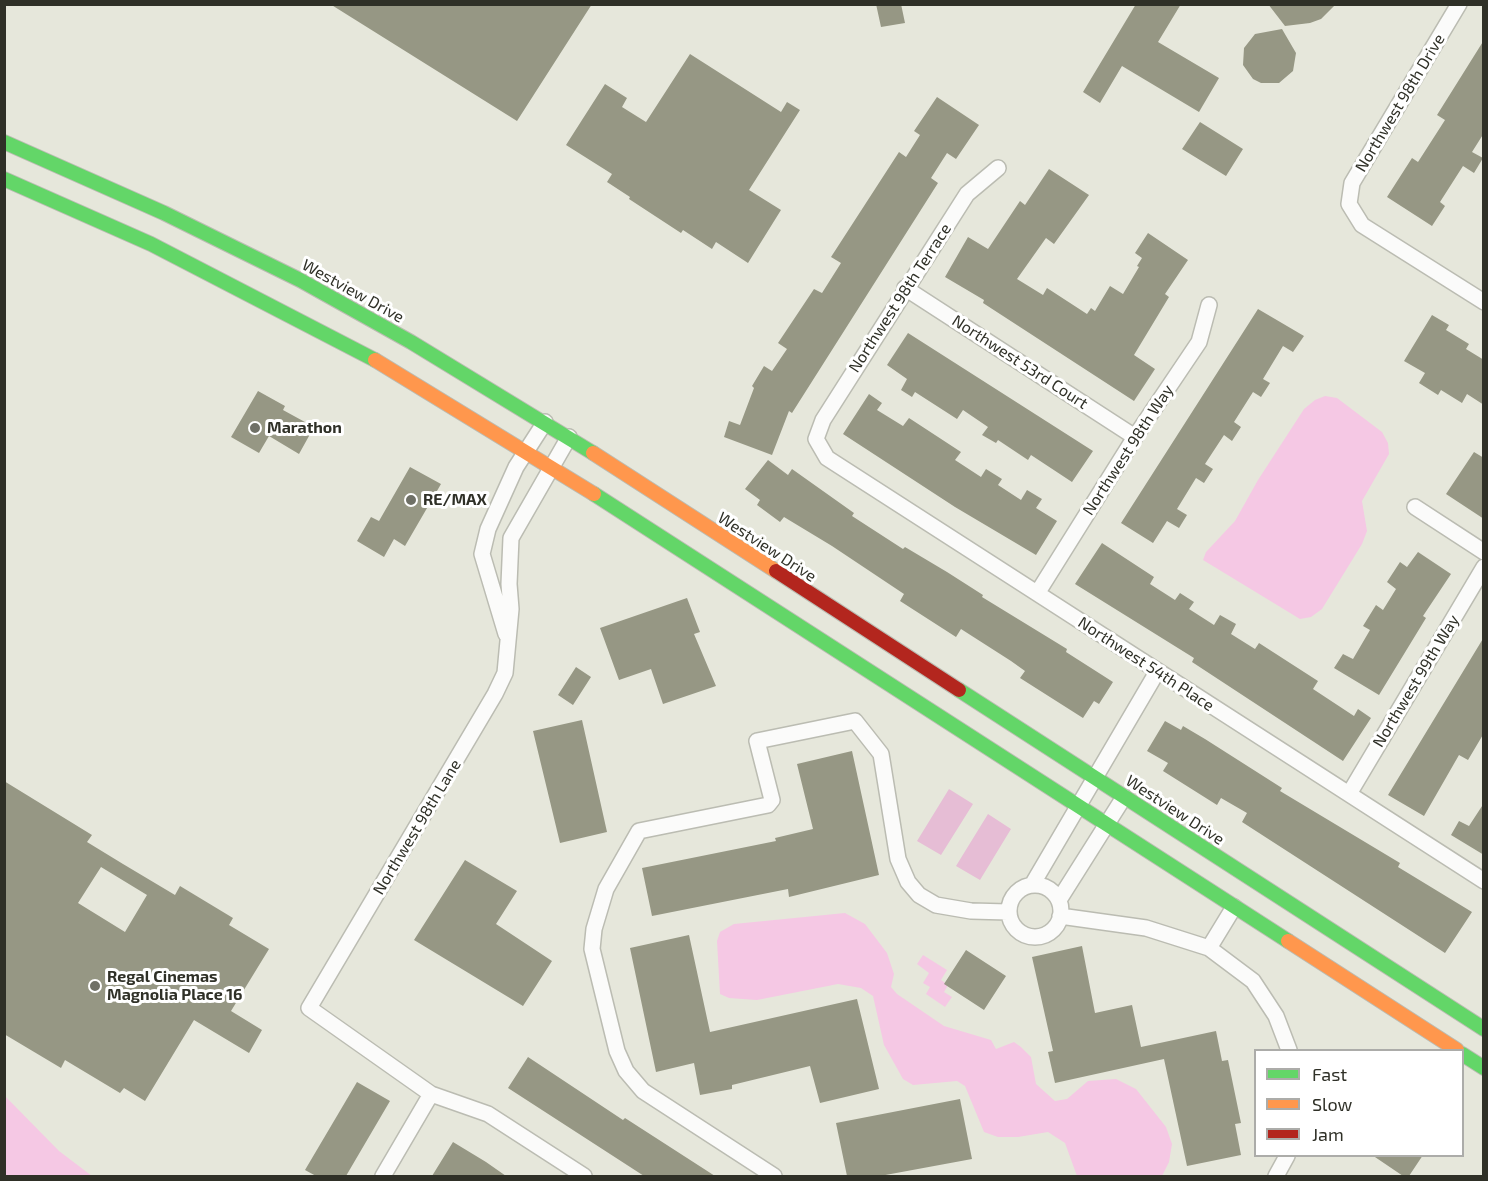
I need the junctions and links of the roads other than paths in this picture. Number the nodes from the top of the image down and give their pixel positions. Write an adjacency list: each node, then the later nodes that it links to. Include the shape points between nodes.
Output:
1 (1459, 4): 6 (street, Northwest 98th Drive, via 1352,183 1349,204 1362,225)
2 (4, 142): 8 (street, Westview Drive, via 300,280)
3 (998, 168): 5 (street, Northwest 98th Terrace, via 967,194)
4 (4, 179): 12 (street, via 151,244 280,309 370,357)
5 (905, 288): 10 (street, Northwest 53rd Court); 11 (street, Northwest 98th Terrace, via 823,420)
6 (1484, 302)
7 (1209, 305): 10 (street, Northwest 98th Way, via 1199,342)
8 (545, 422): 9 (street, Westview Drive); 12 (street, Northwest 98th Lane)
9 (569, 437): 13 (street, Northwest 98th Lane); 20 (street, Westview Drive)
10 (1135, 437): 17 (street, Northwest 98th Way)
11 (816, 438): 17 (street, Northwest 54th Place, via 827,458)
12 (527, 451): 13 (street); 18 (street, Northwest 98th Lane, via 488,529 482,554)
13 (552, 467): 18 (street, Northwest 98th Lane, via 511,538); 23 (street)
14 (1416, 507): 15 (street)
15 (1484, 552)
16 (1484, 567): 21 (street, Northwest 99th Way)
17 (1038, 592): 19 (street, Northwest 54th Place)
18 (507, 639): 37 (street, Northwest 98th Lane, via 505,673 488,709 309,1008)
19 (1157, 672): 20 (street); 21 (street, Northwest 54th Place)
20 (1093, 777): 22 (street, Westview Drive); 23 (street)
21 (1349, 794): 25 (street, Northwest 54th Place)
22 (1124, 797): 24 (street); 32 (street, Westview Drive)
23 (1077, 806): 24 (street); 26 (street)
24 (1107, 825): 27 (street); 28 (street)
25 (1484, 881)
26 (1032, 885): 27 (street, via 1048,888); 29 (street, via 1018,891)
27 (1059, 900): 30 (street)
28 (1234, 907): 31 (street); 34 (street)
29 (1008, 912): 30 (street, via 1021,933 1037,937 1052,930); 41 (street, via 936,905 919,896 898,859 881,754 855,721 756,741 772,800 768,805 639,831 606,889 592,949 617,1052 626,1071 643,1091)
30 (1060, 916): 31 (street, via 1146,928)
31 (1209, 948): 33 (street, via 1253,981 1276,1016)
32 (1484, 1029)
33 (1289, 1049)
34 (1455, 1049)
35 (1464, 1055): 36 (street)
36 (1484, 1068)
37 (431, 1094): 39 (street); 40 (street, via 488,1114)
38 (1286, 1157): 42 (street)
39 (383, 1176)
40 (584, 1176)
41 (774, 1176)
42 (1276, 1176)

